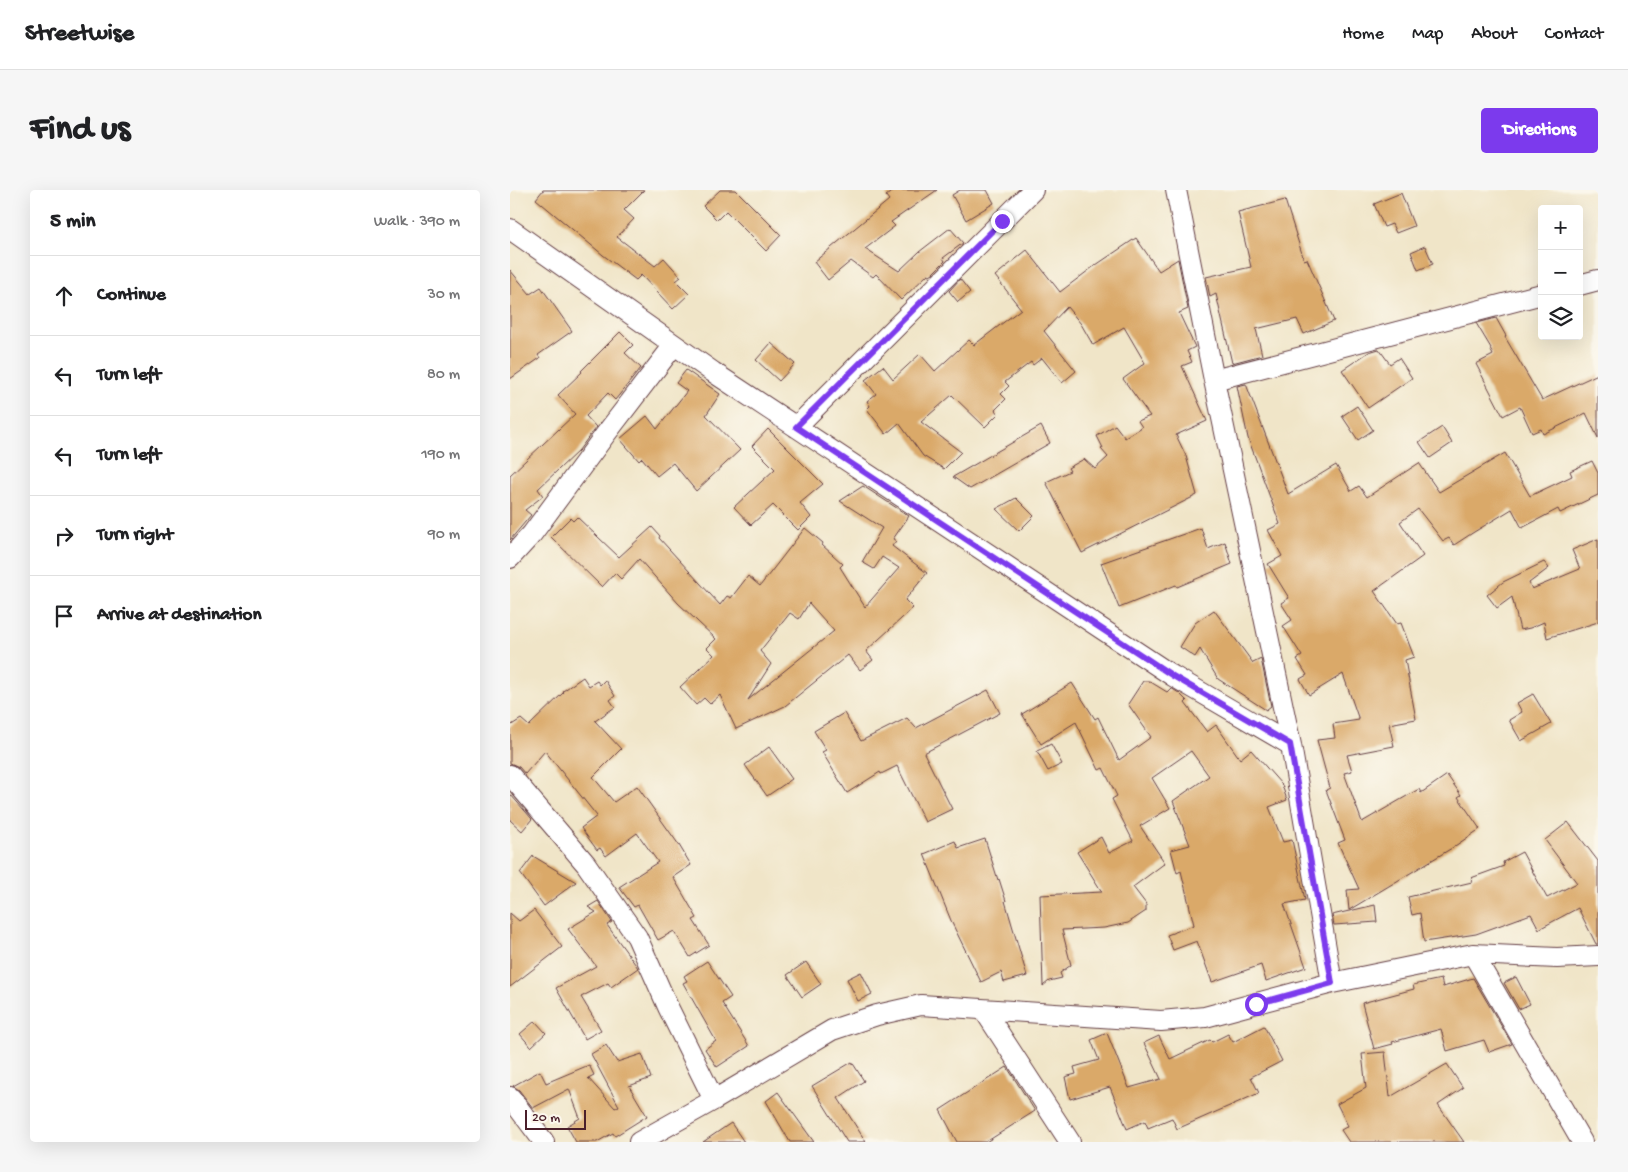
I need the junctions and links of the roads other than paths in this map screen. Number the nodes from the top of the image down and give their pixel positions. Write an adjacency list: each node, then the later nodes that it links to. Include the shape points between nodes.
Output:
1 (1033, 190): 9 (street)
2 (1176, 190): 8 (street)
3 (510, 229): 7 (street)
4 (1598, 280): 5 (street)
5 (1583, 284)
6 (1538, 295): 8 (street)
7 (674, 345): 9 (street); 10 (street, via 532,534)
8 (1214, 380): 11 (street)
9 (796, 427): 11 (street, via 1173,676)
10 (510, 558)
11 (1290, 744): 15 (street)
12 (510, 775): 18 (street, via 586,864 637,937)
13 (1473, 954): 14 (street, via 1557,958); 15 (street); 22 (street)
14 (1598, 956)
15 (1332, 983): 16 (street, via 1205,1018 1161,1021)
16 (984, 1010): 18 (street, via 921,1005 832,1030); 21 (street)
17 (510, 1097): 19 (street)
18 (714, 1100): 20 (street)
19 (544, 1142)
20 (639, 1142)
21 (1070, 1142)
22 (1582, 1142)

